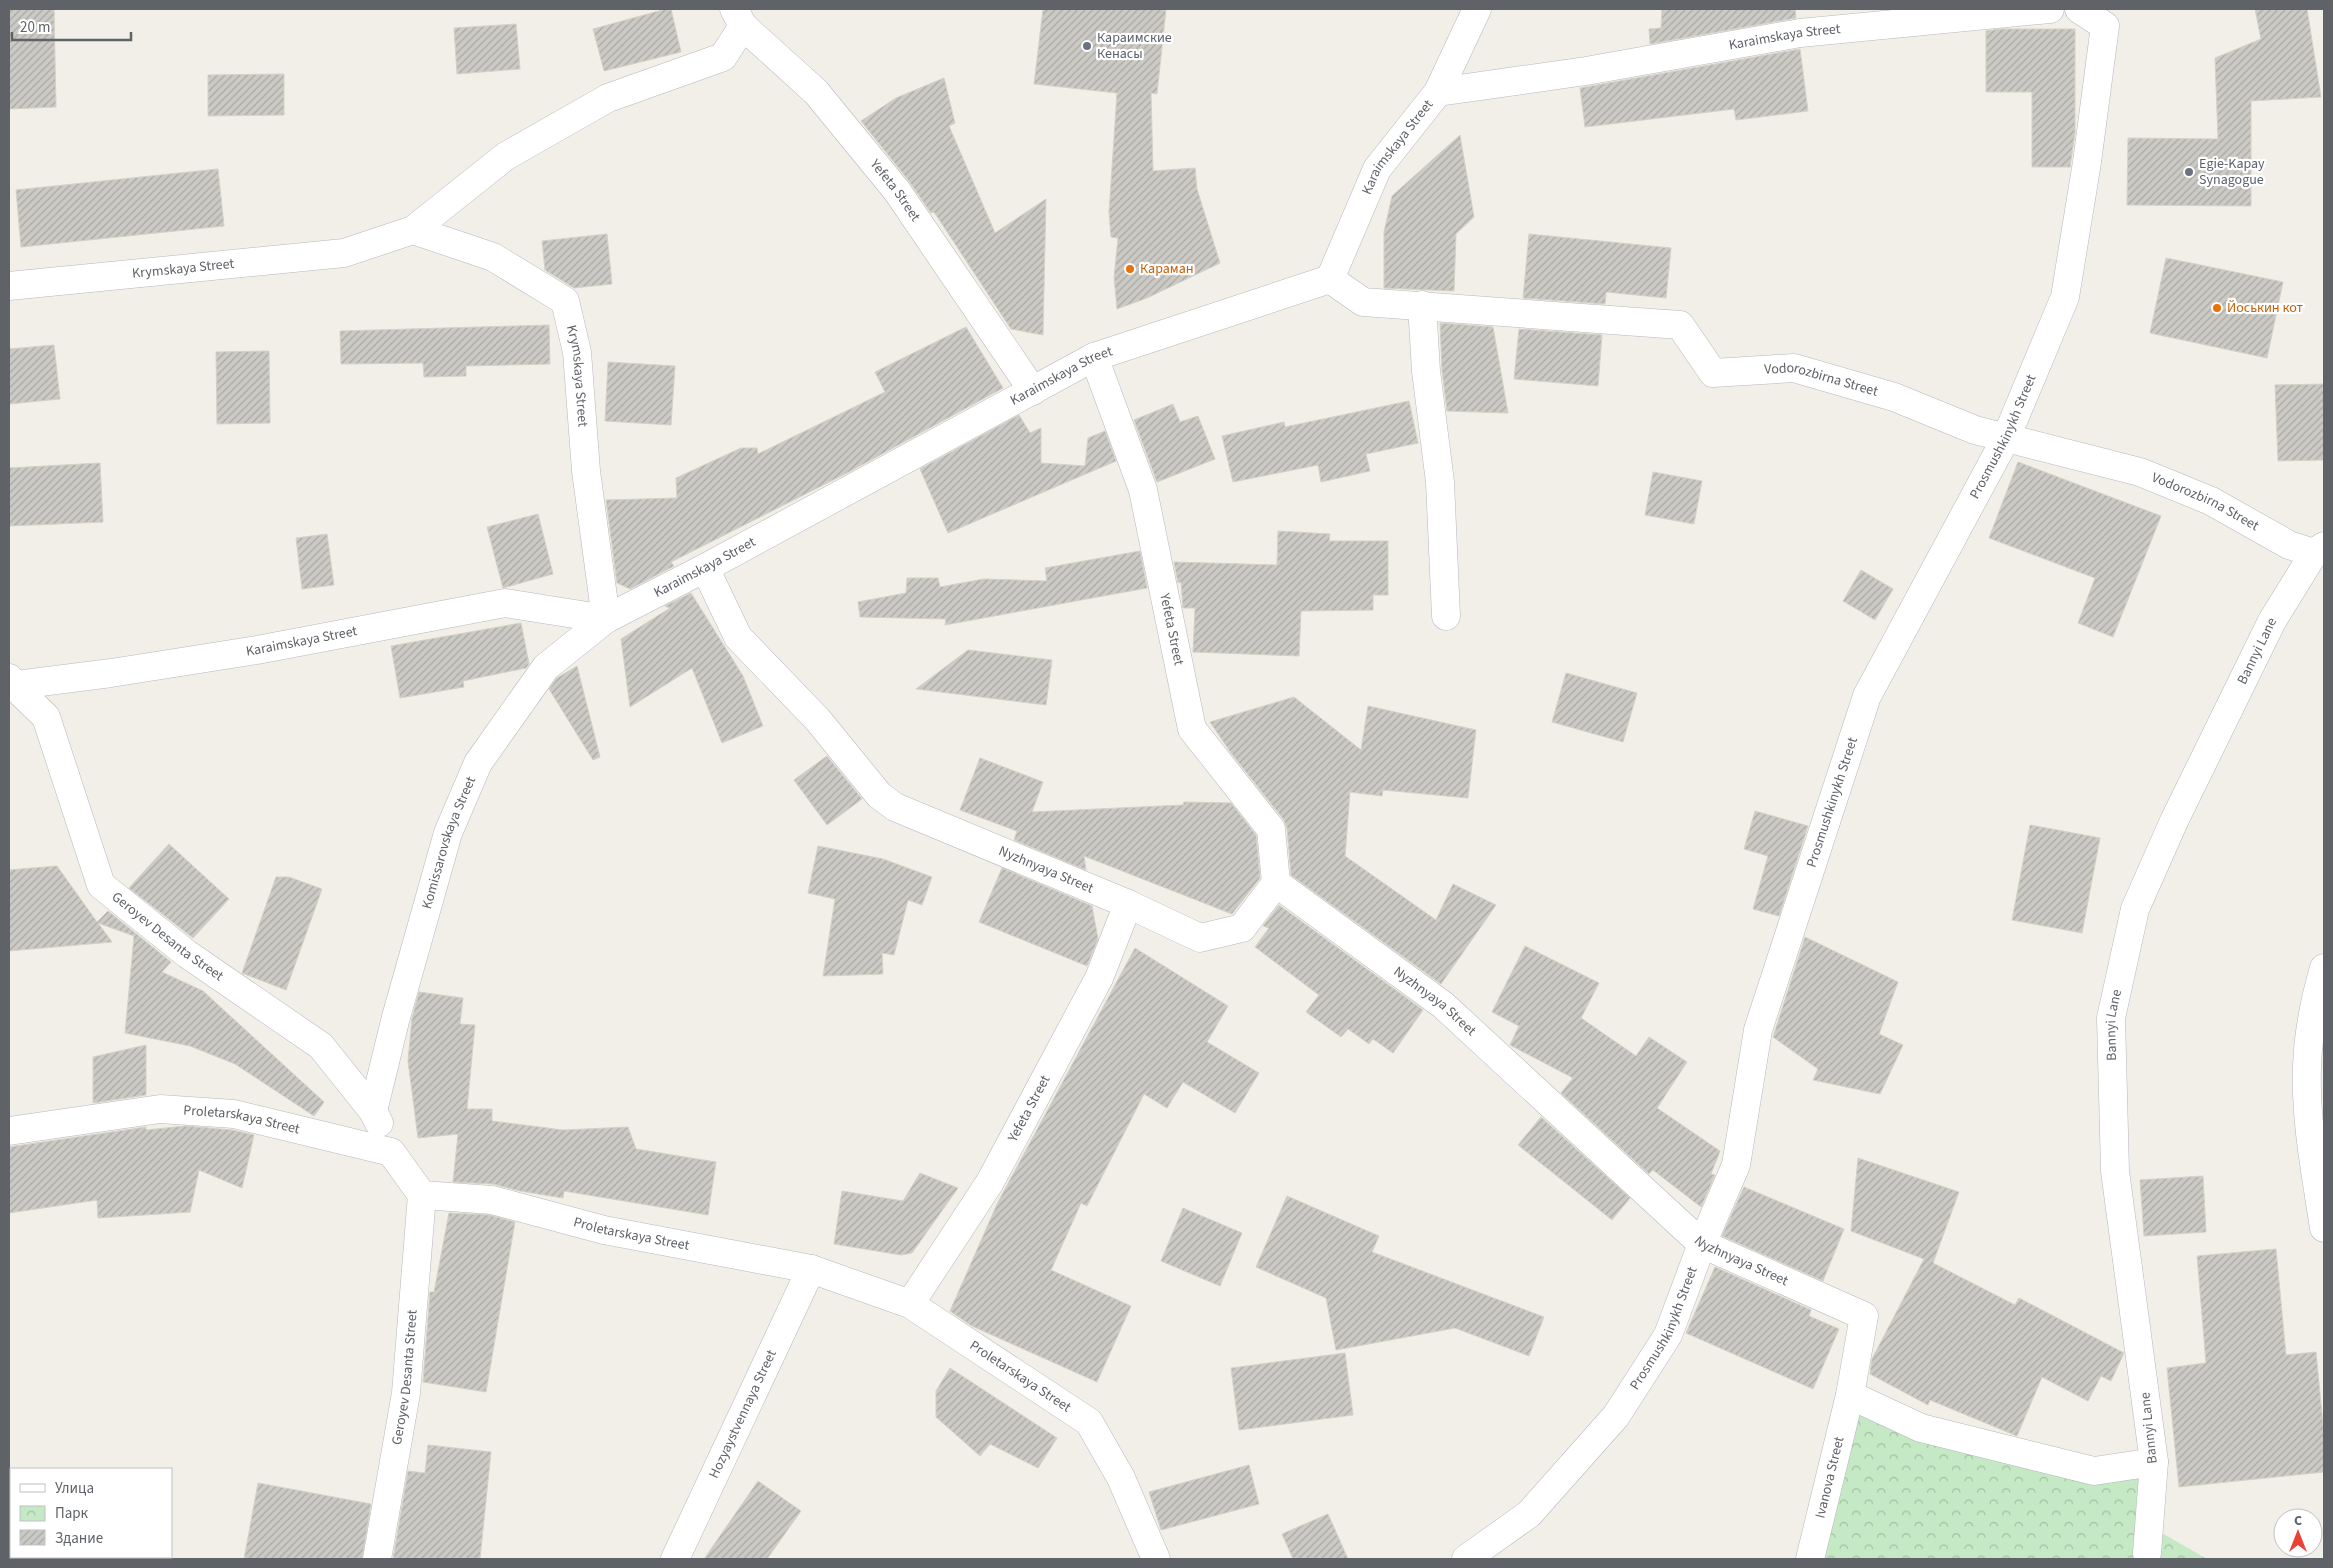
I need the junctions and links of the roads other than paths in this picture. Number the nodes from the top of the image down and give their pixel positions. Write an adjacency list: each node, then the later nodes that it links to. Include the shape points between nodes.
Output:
1 (1477, 9): 5 (street)
2 (2050, 9): 5 (street, Karaimskaya Street, via 1800,33 1586,71)
3 (2079, 9): 12 (street, Prosmushkinykh Street, via 2105,26 2065,297)
4 (739, 17): 6 (street, Krymskaya Street, via 723,57 608,98 506,156); 11 (street, Yefeta Street, via 816,92 897,191)
5 (1438, 92): 7 (street, Karaimskaya Street, via 1377,169)
6 (413, 230): 8 (street, Krymskaya Street, via 344,253); 16 (street, Krymskaya Street, via 493,257 565,301 577,352 586,471)
7 (1330, 279): 9 (street, Vodorozbirna Street, via 1363,302); 10 (street, Karaimskaya Street)
8 (9, 286)
9 (1422, 305): 12 (street, Vodorozbirna Street, via 1680,325 1713,373 1794,368 1894,397 1975,430); 15 (street, via 1426,371 1440,482)
10 (1094, 357): 11 (street, Karaimskaya Street); 18 (street, Yefeta Street, via 1144,490 1192,729 1271,829)
11 (1033, 391): 14 (street, Karaimskaya Street)
12 (2006, 438): 13 (street, Vodorozbirna Street, via 2140,472 2211,501 2289,545); 26 (street, Prosmushkinykh Street, via 1867,696 1758,1030 1736,1165)
13 (2319, 550): 30 (street, Bannyi Lane, via 2272,621 2174,821 2135,909 2111,1018 2115,1171)
14 (705, 568): 16 (street, Karaimskaya Street); 19 (street, Nyzhnyaya Street, via 738,637 818,720 879,795 895,807)
15 (1446, 616)
16 (606, 619): 17 (street, Karaimskaya Street, via 505,603 111,674); 21 (street, Komissarovskaya Street, via 546,668 478,763 448,833)
17 (10, 683): 21 (street, Geroyev Desanta Street, via 46,717 101,886 187,954 321,1046)
18 (1276, 884): 19 (street, Nyzhnyaya Street, via 1242,928 1200,938); 26 (street, Nyzhnyaya Street, via 1443,1005)
19 (1128, 904): 28 (street, Yefeta Street, via 1099,978 990,1182)
20 (2324, 968): 25 (street, via 2316,996 2307,1066 2311,1142)
21 (373, 1111): 23 (street, Geroyev Desanta Street)
22 (9, 1132): 23 (street, Proletarskaya Street, via 160,1109 234,1114)
23 (391, 1152): 24 (street)
24 (422, 1195): 27 (street, Proletarskaya Street, via 492,1200 604,1230); 32 (street, Geroyev Desanta Street, via 406,1393)
25 (2324, 1228)
26 (1702, 1244): 29 (street, Nyzhnyaya Street, via 1864,1316); 35 (street, Prosmushkinykh Street, via 1668,1335 1616,1416 1529,1514)
27 (811, 1269): 28 (street, Proletarskaya Street); 33 (street, Hozyaystvennaya Street)
28 (910, 1304): 34 (street, Proletarskaya Street, via 1089,1422 1121,1478)
29 (1850, 1395): 30 (street, via 1922,1428 2094,1471); 36 (street, Ivanova Street)
30 (2154, 1462): 31 (street, Bannyi Lane)
31 (2147, 1552)
32 (376, 1559)
33 (675, 1559)
34 (1156, 1559)
35 (1466, 1559)
36 (1810, 1559)

